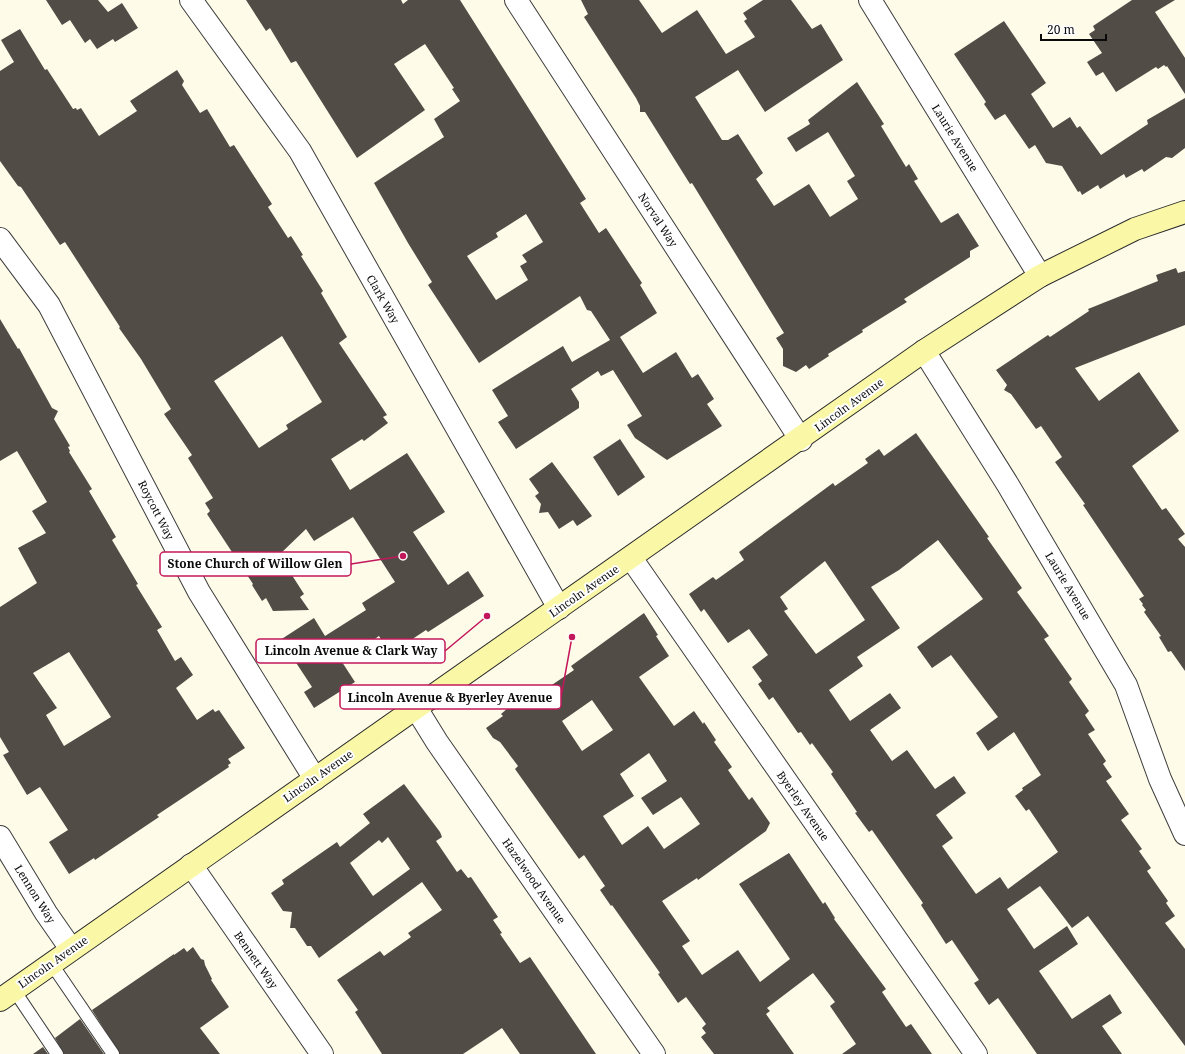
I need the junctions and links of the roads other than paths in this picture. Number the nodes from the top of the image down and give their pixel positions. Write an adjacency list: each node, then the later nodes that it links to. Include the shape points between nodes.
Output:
1 (191, 0): 10 (street, Clark Way, via 300,151)
2 (516, 0): 8 (street, Norval Way)
3 (870, 0): 6 (street, Laurie Avenue)
4 (1185, 212): 6 (main road, Lincoln Avenue, via 1135,229)
5 (0, 239): 12 (street, Roycott Way, via 49,304 199,592)
6 (1040, 276): 7 (main road, Lincoln Avenue)
7 (924, 352): 8 (main road, Lincoln Avenue); 13 (street, Laurie Avenue, via 1008,485 1126,685 1160,780)
8 (801, 440): 9 (main road, Lincoln Avenue)
9 (631, 558): 10 (main road, Lincoln Avenue); 23 (street, Byerley Avenue)
10 (559, 608): 11 (main road, Lincoln Avenue)
11 (416, 708): 12 (main road, Lincoln Avenue); 22 (street, Hazelwood Avenue)
12 (315, 779): 15 (main road, Lincoln Avenue)
13 (1185, 834)
14 (0, 837): 16 (street, Lennon Way, via 46,914)
15 (191, 865): 16 (main road, Lincoln Avenue); 21 (street, Bennett Way)
16 (71, 949): 17 (main road, Lincoln Avenue)
17 (51, 964): 18 (main road, Lincoln Avenue); 20 (lane)
18 (7, 995): 19 (lane)
19 (57, 1054)
20 (113, 1054)
21 (322, 1054)
22 (654, 1054)
23 (976, 1054)

